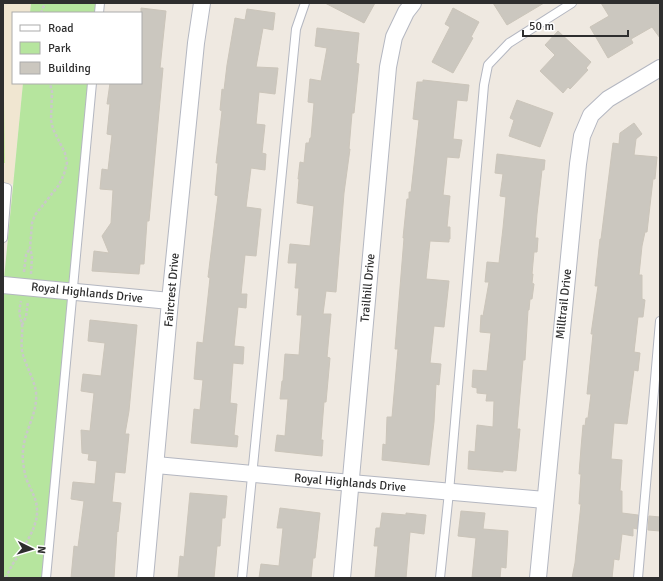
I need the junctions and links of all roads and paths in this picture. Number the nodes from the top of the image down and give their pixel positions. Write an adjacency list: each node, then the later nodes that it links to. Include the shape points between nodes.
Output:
1 (202, 3): 13 (street, Faircrest Drive)
2 (304, 3): 17 (lane, via 296,29)
3 (414, 3): 18 (street, Trailhill Drive, via 406,12 394,37 388,67)
4 (572, 3): 19 (lane, via 509,43 488,65 484,85)
5 (660, 68): 20 (street, Milltrail Drive, via 608,99 591,115 582,136)
6 (50, 84): 10 (path, via 50,120 67,163 59,185 35,215)
7 (92, 84): 12 (lane)
8 (3, 187): 9 (lane, via 6,188)
9 (3, 238)
10 (30, 248)
11 (3, 285): 12 (street, Royal Highlands Drive)
12 (73, 292): 13 (street, Royal Highlands Drive); 22 (lane)
13 (170, 301): 16 (street, Faircrest Drive)
14 (660, 321): 28 (lane)
15 (22, 325): 21 (path, via 22,354 36,393 33,418 23,451 23,466 37,509 31,533)
16 (156, 465): 17 (street, Royal Highlands Drive); 23 (street, Faircrest Drive)
17 (252, 474): 18 (street, Royal Highlands Drive); 24 (lane)
18 (351, 484): 19 (street, Royal Highlands Drive); 25 (street, Trailhill Drive)
19 (449, 492): 20 (street, Royal Highlands Drive); 26 (lane)
20 (545, 500): 27 (street, Milltrail Drive)
21 (6, 578)
22 (46, 578)
23 (145, 578)
24 (242, 578)
25 (342, 578)
26 (440, 578)
27 (538, 578)
28 (638, 578)

